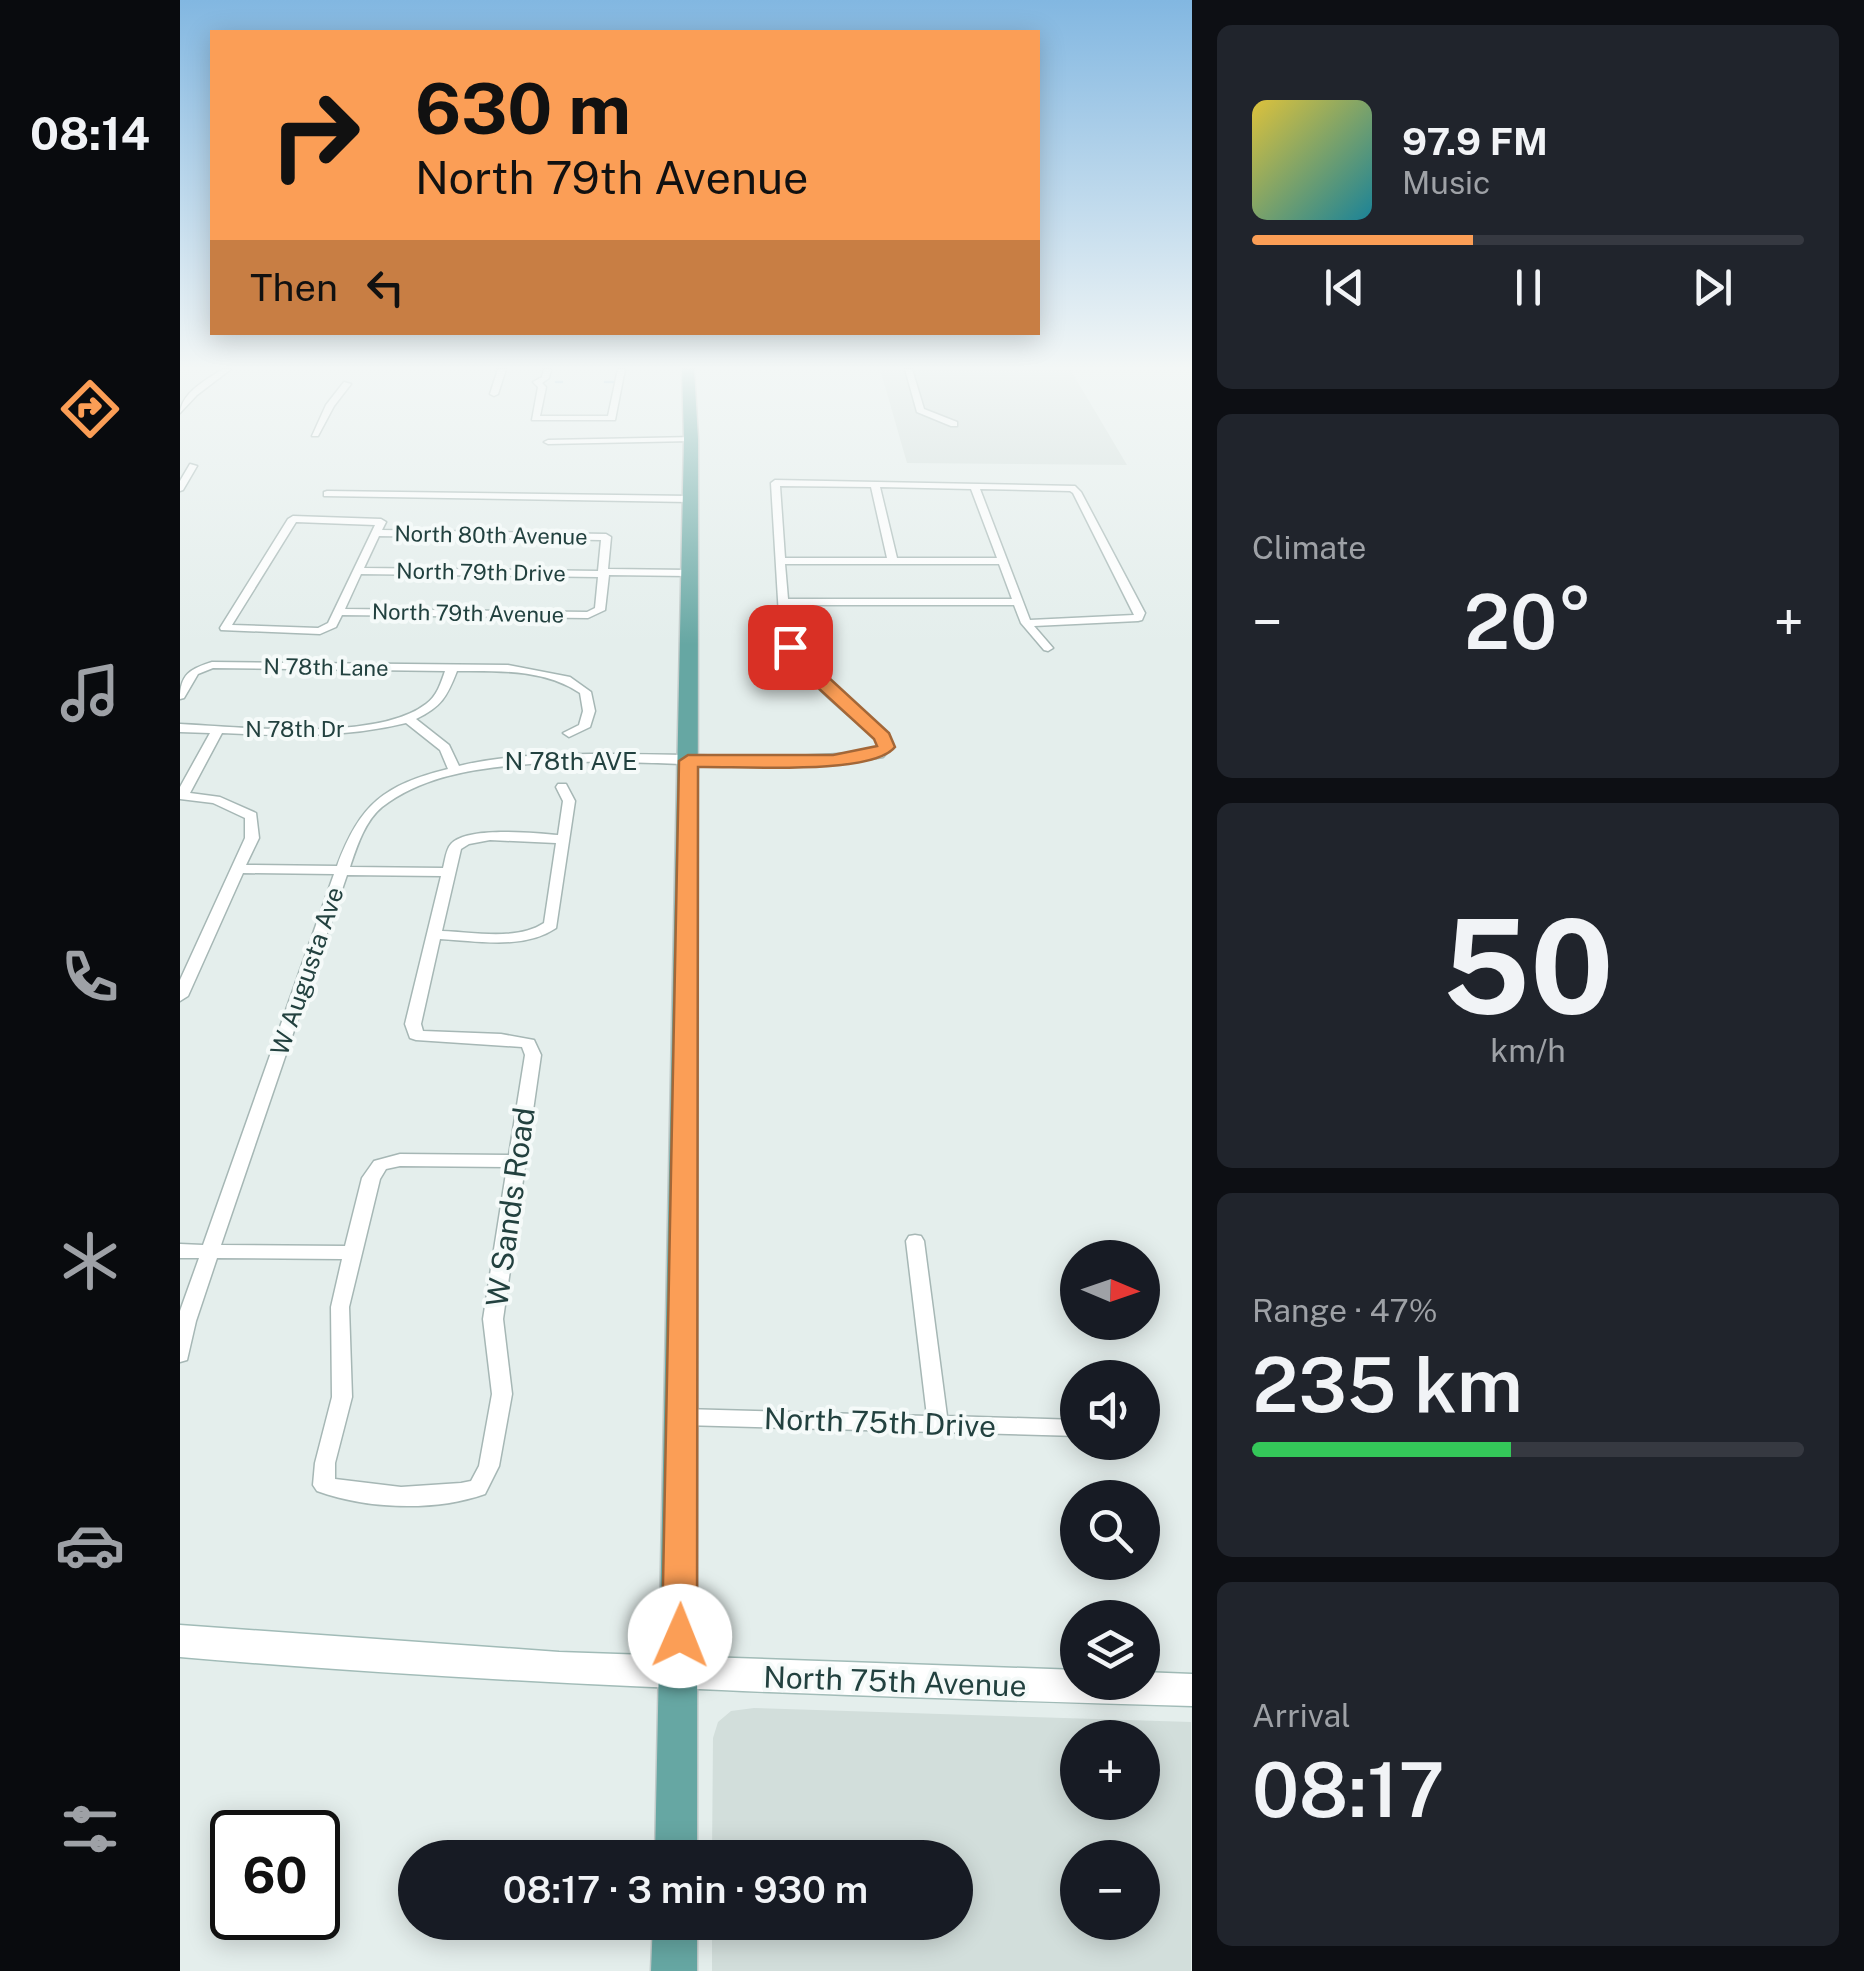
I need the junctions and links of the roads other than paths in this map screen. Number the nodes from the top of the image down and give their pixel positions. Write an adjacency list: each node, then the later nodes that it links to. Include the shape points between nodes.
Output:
1 (691, 461): 7 (main road)
2 (194, 466): 5 (street)
3 (875, 484): 4 (street); 9 (street, via 774,483); 10 (street)
4 (974, 486): 11 (street); 18 (street, via 1072,488 1140,613)
5 (180, 488)
6 (328, 494): 7 (street)
7 (690, 500): 14 (main road)
8 (376, 534): 12 (street); 13 (street, North 80th Avenue, via 606,538); 17 (street, North 80th Avenue, via 380,520 293,518 225,628 328,629)
9 (780, 561): 10 (street); 15 (street)
10 (893, 561): 11 (street)
11 (1002, 561): 16 (street)
12 (358, 571): 13 (street, North 79th Drive); 17 (street)
13 (605, 573): 14 (street, North 79th Drive); 17 (street, North 79th Avenue, via 597,614)
14 (689, 573): 26 (main road)
15 (783, 602): 16 (street); 26 (street, via 785,633 798,660 886,747 833,761)
16 (1018, 602): 18 (street)
17 (339, 612)
18 (1026, 623): 19 (street)
19 (1048, 648)
20 (452, 668): 21 (street, N 78th Lane, via 201,668); 22 (street, via 444,692); 25 (street, via 508,668 566,679 585,692 589,711 584,727)
21 (180, 696)
22 (410, 720): 24 (street, N 78th Dr, via 344,730); 27 (street, via 445,748)
23 (180, 728): 24 (street, N 78th Dr)
24 (218, 728): 29 (street)
25 (569, 733)
26 (688, 761): 27 (street, N 78th AVE, via 529,760); 42 (main road)
27 (454, 768): 32 (street, W Augusta Ave, via 379,803 358,828)
28 (562, 787): 30 (street, via 569,800)
29 (181, 795): 31 (street, via 216,800 251,816 252,838)
30 (563, 839): 33 (street, via 463,839); 34 (street, via 551,924 544,933)
31 (236, 869): 32 (street); 35 (street)
32 (342, 870): 33 (street); 39 (street, W Augusta Ave)
33 (448, 872): 34 (street)
34 (436, 935): 36 (street, W Sands Road, via 416,1034 528,1043 533,1055)
35 (180, 996)
36 (516, 1160): 40 (street, via 380,1164); 40 (street, W Sands Road, via 493,1319 502,1394 489,1466 478,1488 456,1494 347,1492 324,1484 342,1397 340,1307)
37 (915, 1242): 43 (street)
38 (180, 1251): 39 (street)
39 (210, 1252): 40 (street); 41 (street, W Augusta Ave)
40 (352, 1253)
41 (180, 1355)
42 (682, 1417): 43 (street, North 75th Drive); 46 (main road)
43 (938, 1424): 44 (street, North 75th Drive)
44 (1060, 1427)
45 (180, 1641): 46 (main road, North 75th Avenue)
46 (679, 1674): 47 (main road, North 75th Avenue); 48 (main road)
47 (1192, 1690)
48 (676, 1840)
49 (675, 1940): 50 (main road)
50 (674, 1971)

